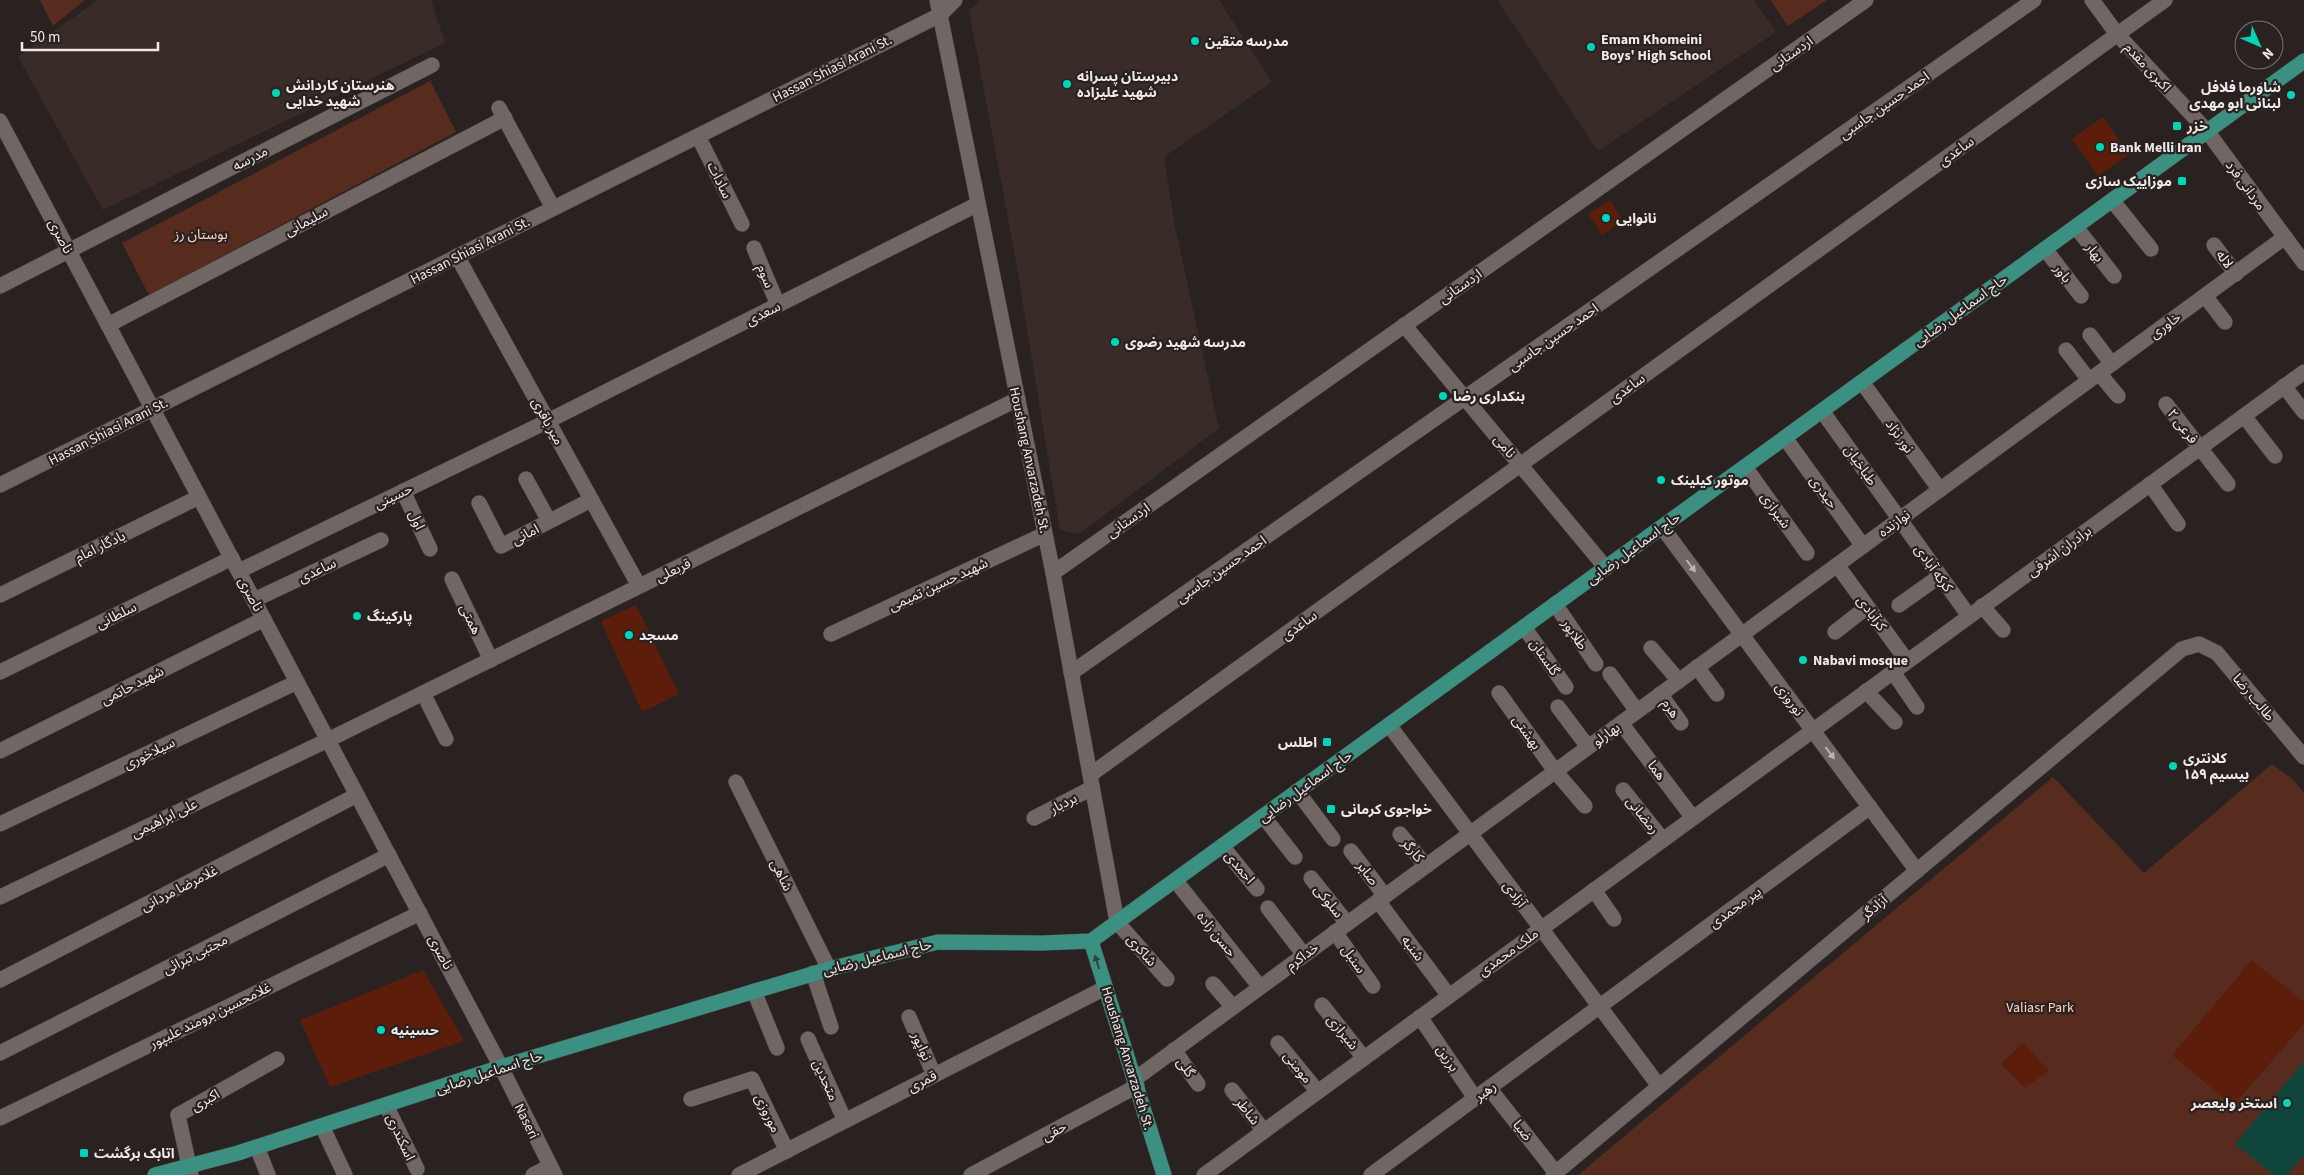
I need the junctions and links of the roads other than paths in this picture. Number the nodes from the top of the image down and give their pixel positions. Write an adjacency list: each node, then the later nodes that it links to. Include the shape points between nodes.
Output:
1 (955, 0): 6 (street)
2 (1866, 0): 34 (street, اردستانی)
3 (2034, 0): 42 (street, احمد حسین جاسبی)
4 (2092, 0): 7 (street, اکبری مقدم)
5 (2165, 0): 7 (street, ساعدی)
6 (938, 7): 12 (street, Hassan Shiasi Arani St.); 14 (street, Houshang Anvarzadeh St.)
7 (2117, 34): 11 (street, اکبری مقدم); 54 (street, ساعدی)
8 (2304, 61): 11 (main road, حاج اسماعیل رضایی)
9 (432, 65): 23 (street, مدرسه)
10 (0, 121): 23 (street, ناصری)
11 (2207, 132): 13 (main road, حاج اسماعیل رضایی); 18 (street, مردانی فرد)
12 (698, 136): 15 (street, Hassan Shiasi Arani St.); 16 (street, سادات)
13 (2112, 200): 17 (main road, حاج اسماعیل رضایی); 22 (street)
14 (978, 204): 31 (street, سعدی); 43 (street, Houshang Anvarzadeh St.)
15 (553, 208): 24 (street, Hassan Shiasi Arani St.); 33 (street, سلیمانی, via 502,113)
16 (742, 224)
17 (2076, 227): 21 (main road, حاج اسماعیل رضایی); 27 (street, بهار)
18 (2285, 237): 25 (street, مردانی فرد); 26 (street, خاوری)
19 (2214, 245): 26 (street, لاله)
20 (754, 248): 31 (street, سوم)
21 (2045, 249): 29 (street, باور); 39 (main road, حاج اسماعیل رضایی)
22 (2151, 249)
23 (69, 251): 28 (street, مدرسه); 33 (street, ناصری)
24 (457, 256): 45 (street, Hassan Shiasi Arani St.); 50 (street, میر باقری)
25 (2304, 263)
26 (2236, 274): 30 (street, خاوری)
27 (2114, 276)
28 (0, 286)
29 (2082, 296)
30 (2205, 296): 32 (street); 37 (street, خاوری)
31 (778, 305): 50 (street, سعدی)
32 (2225, 322)
33 (108, 325): 45 (street, ناصری)
34 (1404, 325): 42 (street, نامی); 77 (street, اردستانی)
35 (2090, 335): 37 (street)
36 (2066, 350): 37 (street)
37 (2100, 372): 41 (street); 47 (street, خاوری)
38 (2304, 372): 40 (street, برادران اشرفی)
39 (1862, 382): 46 (main road, حاج اسماعیل رضایی); 60 (street, نور نژاد)
40 (2284, 386): 48 (street); 49 (street, برادران اشرفی)
41 (2118, 396)
42 (1465, 398): 54 (street, نامی); 102 (street, احمد حسین جاسبی)
43 (1018, 399): 69 (street, Houshang Anvarzadeh St.); 80 (street, قربعلی)
44 (2166, 404): 52 (street, فرعی ۲)
45 (153, 408): 59 (street, Hassan Shiasi Arani St.); 62 (street, ناصری)
46 (1822, 411): 51 (main road, حاج اسماعیل رضایی); 65 (street, طباخیان)
47 (2046, 412): 60 (street, نوازنده)
48 (2304, 412)
49 (2244, 416): 52 (street, برادران اشرفی); 53 (street)
50 (548, 421): 61 (street, حسینی); 63 (street, میر باقری)
51 (1785, 438): 55 (main road, حاج اسماعیل رضایی); 71 (street, حیدری)
52 (2200, 448): 57 (street, برادران اشرفی); 58 (street, فرعی ۲)
53 (2275, 456)
54 (1521, 465): 76 (street, نامی); 127 (street, ساعدی)
55 (1745, 467): 68 (main road, حاج اسماعیل رضایی); 73 (street, شیرازی)
56 (526, 480): 66 (street, امانی)
57 (2150, 484): 67 (street); 85 (street, برادران اشرفی)
58 (2228, 484)
59 (0, 485)
60 (1940, 490): 65 (street, نوازنده)
61 (403, 491): 72 (street, اول); 75 (street, حسینی)
62 (199, 497): 75 (street, ناصری); 81 (street, یادگار امام)
63 (592, 500): 66 (street, امانی); 80 (street, میر باقری)
64 (479, 503): 66 (street, امانی, via 501,546)
65 (1899, 520): 71 (street, نوازنده); 78 (street, کرکه آبادی)
66 (549, 521)
67 (2178, 524)
68 (1662, 527): 76 (main road, حاج اسماعیل رضایی); 93 (street, نوروزی, one-way to 93)
69 (1045, 534): 77 (street, Houshang Anvarzadeh St.); 92 (street, شهید حسین تمیمی)
70 (381, 540): 82 (street, ساعدی)
71 (1863, 546): 74 (street, نوازنده)
72 (430, 550)
73 (1807, 553)
74 (1838, 564): 86 (street, کرآبادی); 93 (street, نوازنده)
75 (235, 565): 82 (street, ناصری); 100 (street, سلطانی)
76 (1606, 568): 83 (main road, حاج اسماعیل رضایی)
77 (1053, 573): 102 (street, Houshang Anvarzadeh St.)
78 (1940, 576): 84 (street); 87 (street, کرکه آبادی)
79 (452, 579): 96 (street, همتی)
80 (639, 586): 96 (street, قربعلی)
81 (0, 595)
82 (254, 600): 88 (street, ناصری)
83 (1555, 604): 89 (main road, حاج اسماعیل رضایی); 98 (street, طلاپور)
84 (1899, 605)
85 (1982, 606): 87 (street, برادران اشرفی); 90 (street)
86 (1867, 608): 91 (street); 97 (street, کرآبادی)
87 (1969, 616): 97 (street, برادران اشرفی)
88 (264, 619): 105 (street, ناصری); 123 (street, شهید حاتمی)
89 (1524, 627): 106 (street, گلستان); 118 (main road, حاج اسماعیل رضایی)
90 (2003, 630)
91 (1835, 632)
92 (830, 634)
93 (1742, 634): 99 (street, بهارلو); 119 (street, نوروزی)
94 (2199, 644): 124 (street, طالب رضا, via 2218,652); 146 (street, آزادگر, via 2182,649)
95 (1651, 648): 104 (street)
96 (490, 660): 108 (street, قربعلی)
97 (1907, 661): 101 (street, برادران اشرفی)
98 (1596, 664)
99 (1697, 667): 104 (street, بهارلو); 111 (street)
100 (0, 672)
101 (1893, 672): 107 (street, برادران اشرفی); 113 (street)
102 (1071, 673): 127 (street, Houshang Anvarzadeh St.)
103 (1610, 674): 114 (street)
104 (1679, 681): 110 (street, بهارلو)
105 (297, 682): 121 (street, ناصری); 136 (street, سیلاخوری)
106 (1566, 687)
107 (1866, 691): 115 (street); 119 (street, برادران اشرفی)
108 (423, 693): 120 (street); 121 (street, قربعلی)
109 (1499, 693): 125 (street, بهشتی)
110 (1660, 694): 114 (street, بهارلو); 117 (street, هرم)
111 (1717, 694)
112 (1558, 707): 122 (street)
113 (1917, 707)
114 (1637, 711): 116 (street, بهارلو)
115 (1895, 722)
116 (1621, 723): 122 (street, بهارلو); 135 (street, هما)
117 (1681, 723)
118 (1389, 725): 129 (main road, حاج اسماعیل رضایی); 138 (street, آزادی)
119 (1813, 730): 132 (street, نوروزی, one-way to 132); 135 (street, ملک محمدی)
120 (446, 739)
121 (328, 740): 130 (street, ناصری); 151 (street, علی ابراهیمی)
122 (1588, 747): 125 (street, بهارلو)
123 (0, 751)
124 (2304, 757)
125 (1555, 771): 131 (street); 138 (street, بهارلو)
126 (736, 782): 161 (street, شاهی)
127 (1091, 782): 134 (street, بردبار); 156 (street, Houshang Anvarzadeh St.)
128 (1623, 790): 140 (street, رمضانی)
129 (1298, 791): 133 (main road, حاج اسماعیل رضایی); 139 (street)
130 (357, 795): 143 (street, ناصری); 164 (street, غلامرضا مردانی)
131 (1585, 806)
132 (1870, 807): 146 (street, نوروزی); 173 (street, پیر محمدی)
133 (1263, 816): 141 (main road, حاج اسماعیل رضایی); 144 (street)
134 (1034, 818)
135 (1693, 818): 140 (street, ملک محمدی)
136 (0, 824)
137 (1400, 834): 145 (street, کارگر)
138 (1470, 834): 145 (street, خداکرم); 158 (street, آزادی)
139 (1333, 839)
140 (1663, 840): 150 (street, ملک محمدی)
141 (1222, 846): 148 (main road, حاج اسماعیل رضایی); 149 (street, احمدی)
142 (1351, 851): 152 (street, صابر)
143 (389, 855): 154 (street, ناصری); 181 (street, مجتبی تبرائی)
144 (1295, 857)
145 (1426, 866): 152 (street, خداکرم)
146 (1917, 871): 188 (street, آزادگر)
147 (1310, 878): 157 (street, سلوکی)
148 (1175, 880): 156 (main road, حاج اسماعیل رضایی); 167 (street, حسن زاده)
149 (1257, 888)
150 (1594, 890): 155 (street); 158 (street, ملک محمدی)
151 (0, 897)
152 (1381, 898): 157 (street, خداکرم); 170 (street, شنبه)
153 (1268, 908): 160 (street)
154 (420, 913): 184 (street, ناصری); 195 (street, غلامحسین برومند علیپور)
155 (1614, 919)
156 (1117, 922): 159 (main road, حاج اسماعیل رضایی); 163 (street, شاکری)
157 (1341, 928): 160 (street, خداکرم); 166 (street, سنبل)
158 (1541, 929): 170 (street, ملک محمدی); 173 (street, آزادی)
159 (1091, 941): 161 (main road, حاج اسماعیل رضایی, via 938,942); 168 (main road, Houshang Anvarzadeh St., one-way to 159)
160 (1304, 954): 167 (street, خداکرم)
161 (829, 969): 162 (main road, حاج اسماعیل رضایی)
162 (812, 973): 169 (main road, حاج اسماعیل رضایی); 176 (street)
163 (1167, 979)
164 (0, 980)
165 (1213, 984): 172 (street)
166 (1373, 986)
167 (1260, 987): 172 (street, خداکرم)
168 (1105, 988): 185 (street, قمری); 186 (main road, Houshang Anvarzadeh St.)
169 (754, 991): 179 (street); 184 (main road, حاج اسماعیل رضایی)
170 (1449, 996): 175 (street, ملک محمدی)
171 (1322, 1005): 182 (street, شیرازی)
172 (1233, 1007): 180 (street, خداکرم)
173 (1599, 1007): 188 (street, آزادی); 189 (street, رهبر)
174 (909, 1017): 185 (street, نواپور)
175 (1420, 1017): 182 (street, ملک محمدی); 192 (street, برزین)
176 (831, 1027)
177 (808, 1040): 196 (street, متحدین)
178 (1278, 1043): 191 (street, مومنی)
179 (777, 1048)
180 (1174, 1050): 186 (street, خداکرم); 187 (street, گلی)
181 (0, 1053)
182 (1364, 1058): 191 (street, ملک محمدی)
183 (277, 1059): 202 (street, اکبری, via 178,1115)
184 (501, 1067): 194 (main road, حاج اسماعیل رضایی); 203 (street, Naseri)
185 (934, 1075): 196 (street, قمری)
186 (1136, 1082): 210 (street, حقی); 211 (main road, Houshang Anvarzadeh St.)
187 (1198, 1084)
188 (1659, 1086): 204 (street, آزادگر)
189 (1490, 1088): 192 (street, رهبر); 204 (street, ضیا)
190 (1232, 1090): 198 (street, شاطر)
191 (1318, 1092): 198 (street, ملک محمدی)
192 (1475, 1098): 213 (street, رهبر)
193 (691, 1099): 200 (street, موروزی, via 752,1079)
194 (386, 1105): 197 (main road, حاج اسماعیل رضایی); 201 (street, اسکندری)
195 (0, 1118)
196 (845, 1121): 200 (street, قمری)
197 (322, 1126): 199 (main road, حاج اسماعیل رضایی); 207 (street)
198 (1264, 1131): 212 (street, ملک محمدی)
199 (257, 1147): 202 (main road, حاج اسماعیل رضایی); 206 (street)
200 (787, 1151): 209 (street, قمری)
201 (416, 1169)
202 (190, 1170): 205 (main road, حاج اسماعیل رضایی)
203 (552, 1171): 208 (street)
204 (1554, 1174)
205 (155, 1175)
206 (268, 1175)
207 (345, 1175)
208 (533, 1175)
209 (740, 1175)
210 (972, 1175)
211 (1164, 1175)
212 (1204, 1175)
213 (1371, 1175)

